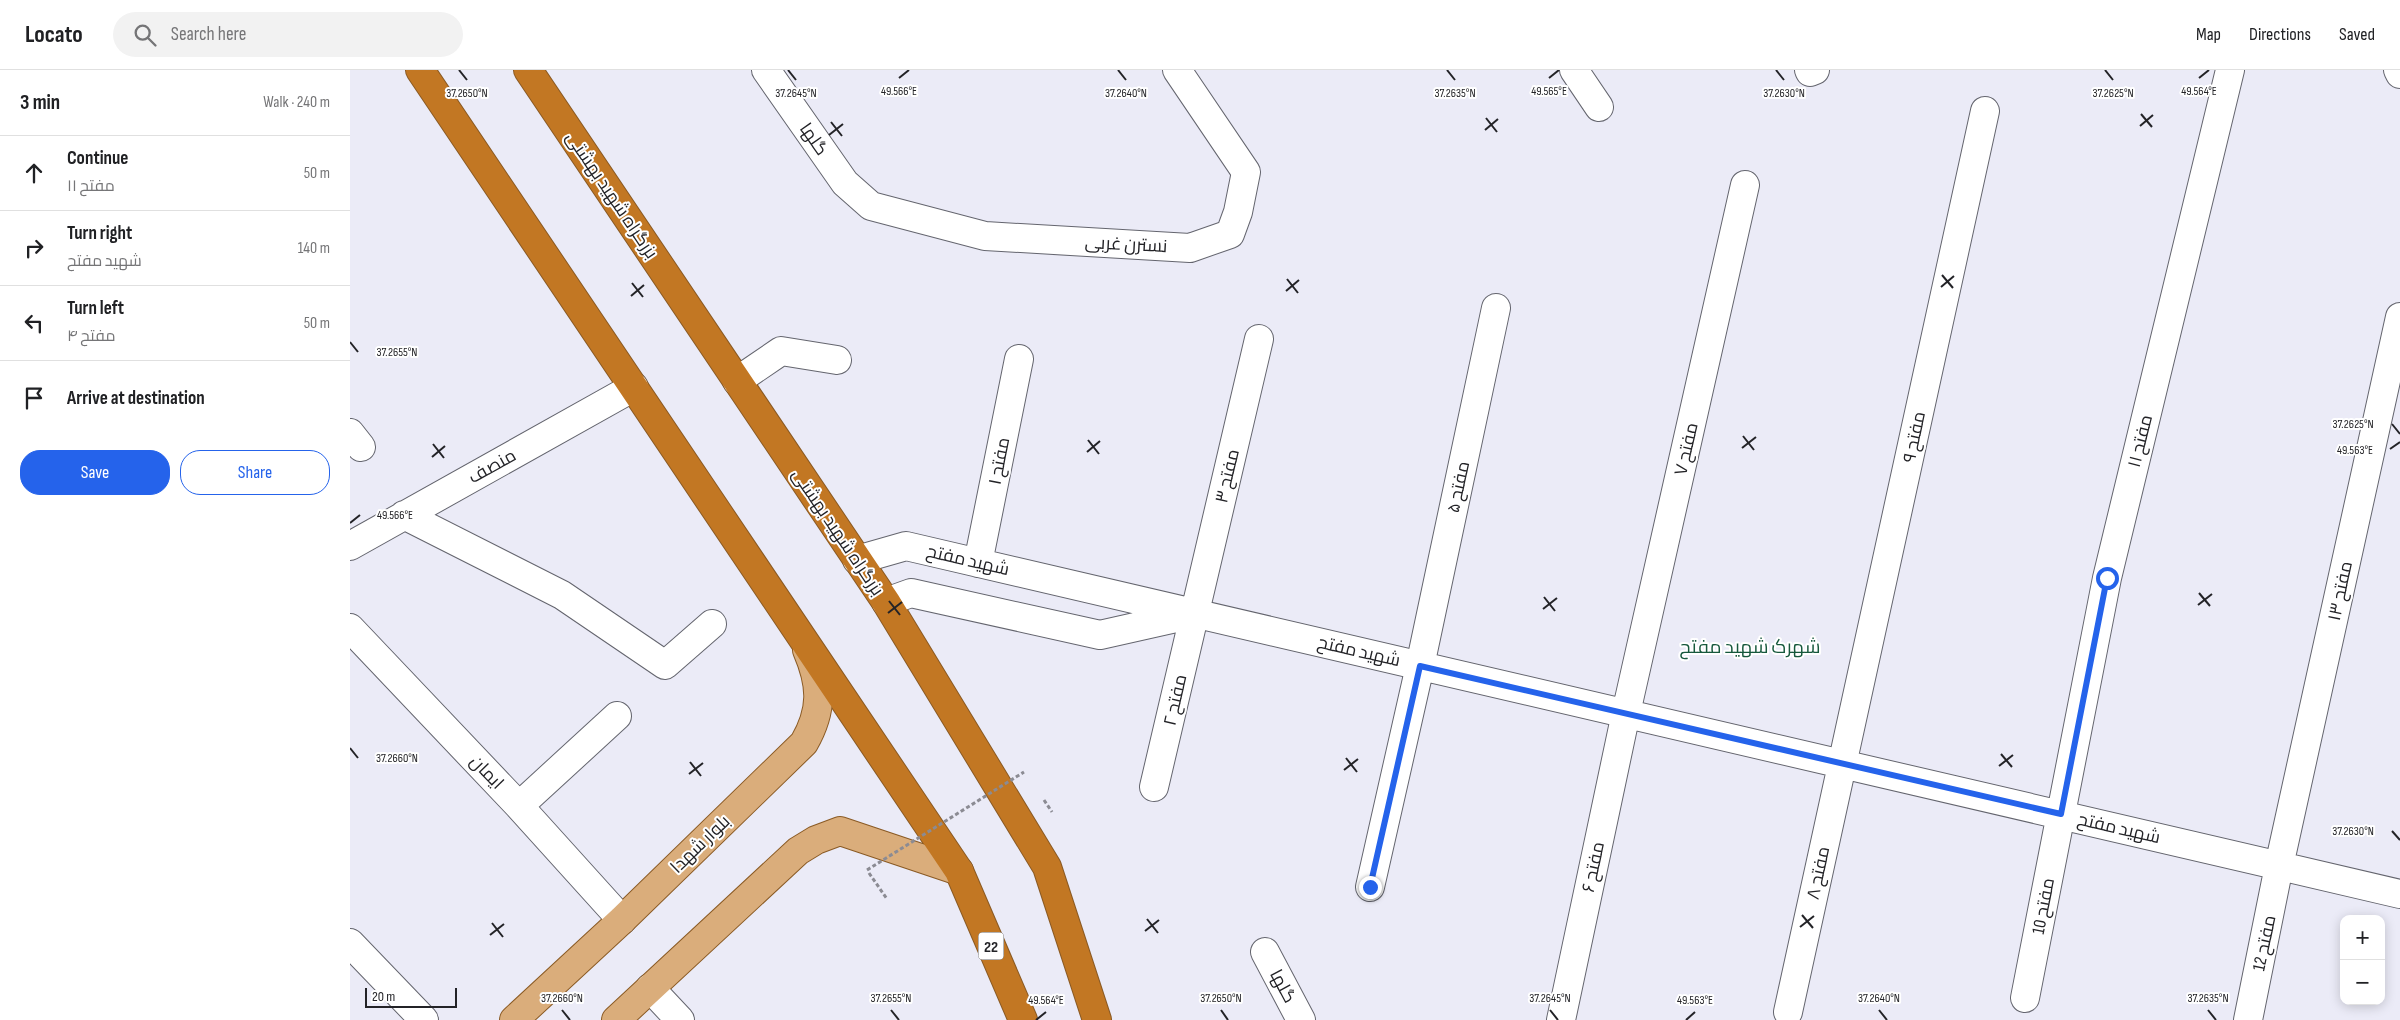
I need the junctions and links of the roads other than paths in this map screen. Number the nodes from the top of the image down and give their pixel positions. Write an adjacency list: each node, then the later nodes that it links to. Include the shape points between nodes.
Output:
1 (420, 70): 21 (highway)
2 (528, 70): 20 (highway, بزرگراه شهید بهشتی)
3 (766, 70): 13 (street, گلها)
4 (1177, 70): 13 (street, نسترن غربی, via 1246,172 1230,234 1190,248 985,236 871,206)
5 (1574, 70): 11 (street)
6 (1809, 70): 7 (street)
7 (1815, 70)
8 (2230, 70): 37 (street, مفتح ۱۱, via 2107,578)
9 (2398, 70): 10 (street)
10 (2400, 74)
11 (1599, 107)
12 (1985, 110): 34 (street, مفتح ۹)
13 (845, 183)
14 (1745, 185): 32 (street, مفتح ۷)
15 (1496, 308): 31 (street, مفتح ۵)
16 (2400, 317): 38 (street, مفتح ۱۳)
17 (1259, 339): 27 (street, مفتح ۳)
18 (1019, 359): 25 (street, مفتح ۱)
19 (837, 360): 20 (street, via 781,352)
20 (737, 381): 24 (highway, بزرگراه شهید بهشتی)
21 (634, 387): 22 (street, منصف); 30 (highway)
22 (404, 515): 23 (street, منصف); 28 (street, via 562,595 665,665)
23 (350, 546)
24 (857, 560): 25 (street, شهید مفتح, via 906,546); 26 (highway, بزرگراه شهید بهشتی)
25 (978, 563): 27 (street, شهید مفتح)
26 (886, 602): 27 (street, شهید مفتح, via 911,593 1100,635); 53 (highway, بزرگراه شهید بهشتی, via 1047,867)
27 (1196, 613): 31 (street, شهید مفتح); 35 (street, مفتح ۲)
28 (712, 624)
29 (350, 628): 36 (street, ایمان)
30 (802, 637): 39 (highway); 42 (main road, بلوار شهدا, via 819,693 818,712 804,743)
31 (1420, 666): 32 (street, شهید مفتح); 40 (street, مفتح ۵)
32 (1626, 714): 34 (street, شهید مفتح); 55 (street, مفتح ۶)
33 (617, 716): 36 (street)
34 (1842, 764): 37 (street, شهید مفتح); 47 (street, مفتح ۸)
35 (1154, 787)
36 (519, 806): 42 (street, ایمان)
37 (2061, 814): 38 (street, شهید مفتح); 46 (street, مفتح 10)
38 (2280, 866): 41 (street, شهید مفتح); 56 (street, مفتح 12)
39 (959, 871): 45 (main road, via 840,831 816,840 798,851); 52 (highway, 22)
40 (1370, 887)
41 (2400, 894)
42 (622, 920): 49 (main road, بلوار شهدا)
43 (350, 943): 48 (street)
44 (1266, 952): 54 (street, گلها)
45 (650, 988): 50 (main road); 51 (street)
46 (2025, 998)
47 (1788, 1012)
48 (424, 1020)
49 (514, 1020)
50 (616, 1020)
51 (680, 1020)
52 (1023, 1020)
53 (1097, 1020)
54 (1301, 1020)
55 (1561, 1020)
56 (2248, 1020)

